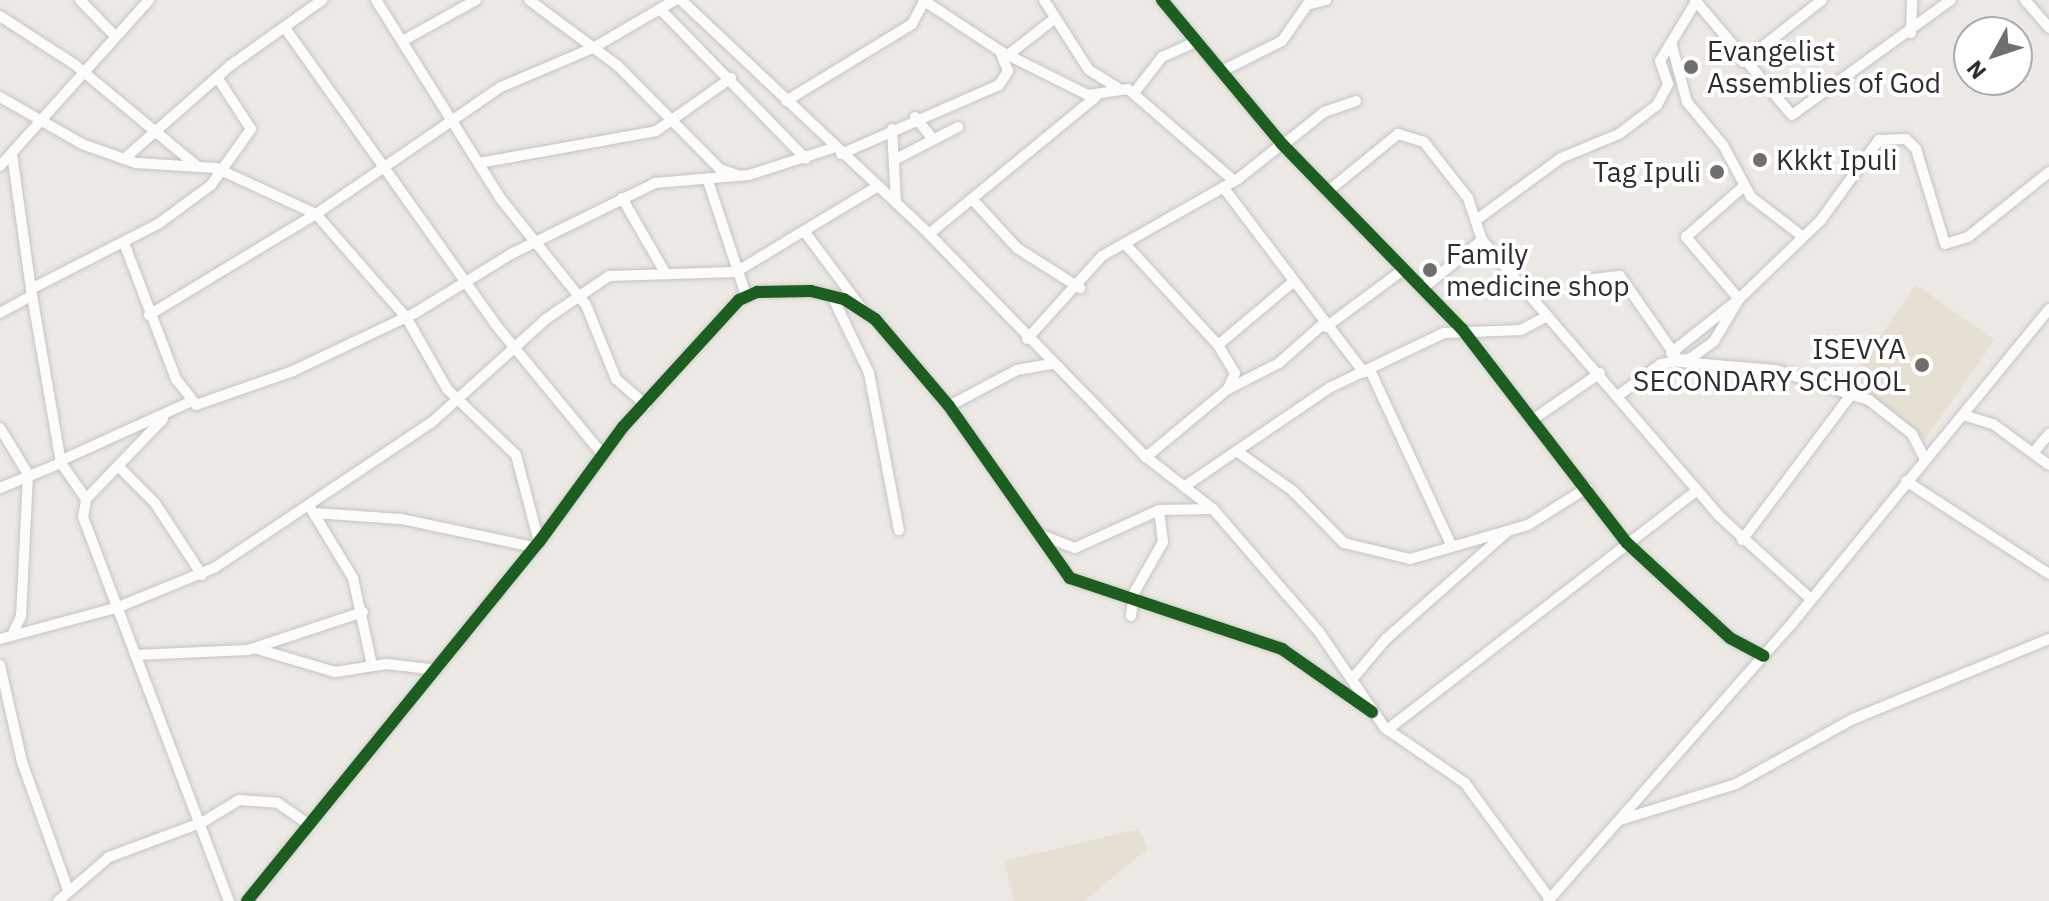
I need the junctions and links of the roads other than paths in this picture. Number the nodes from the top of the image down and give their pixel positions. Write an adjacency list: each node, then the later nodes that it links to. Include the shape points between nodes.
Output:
1 (80, 0): 23 (street)
2 (149, 0): 23 (street)
3 (322, 0): 21 (street)
4 (376, 0): 25 (street)
5 (476, 0): 25 (street)
6 (529, 0): 28 (street)
7 (678, 0): 18 (street); 39 (street)
8 (924, 0): 29 (street); 39 (street, via 912,24)
9 (1044, 0): 20 (street)
10 (1162, 0): 26 (street)
11 (1326, 0): 17 (street)
12 (1696, 0): 27 (street); 30 (street)
13 (1822, 0): 30 (street)
14 (1912, 0): 24 (street)
15 (1951, 0): 24 (street)
16 (2025, 0): 22 (street)
17 (1308, 2): 31 (street, via 1288,37)
18 (660, 9): 28 (street); 34 (street)
19 (0, 16): 32 (street)
20 (1054, 19): 29 (street); 35 (street, via 1089,70)
21 (285, 28): 33 (street); 58 (street)
22 (2049, 28)
23 (112, 33): 32 (street)
24 (1911, 33): 30 (street, via 1794,115)
25 (406, 39): 42 (street)
26 (1198, 41): 31 (street); 36 (street, via 1162,57)
27 (1672, 46): 65 (street, via 1685,97); 71 (street, via 1660,61 1668,84 1657,105 1619,134 1561,158)
28 (593, 48): 42 (street, via 516,79); 43 (street)
29 (1004, 53): 38 (street); 41 (street, via 1008,71 999,85)
30 (1743, 62)
31 (1222, 71): 49 (street)
32 (84, 74): 44 (street); 47 (street)
33 (217, 77): 47 (street); 59 (street, via 251,129)
34 (731, 78): 43 (street, via 692,100); 53 (street)
35 (1122, 89): 36 (street); 38 (street)
36 (1134, 93): 63 (street)
37 (0, 97): 44 (street)
38 (1096, 97): 68 (street)
39 (786, 101): 50 (street)
40 (1356, 101): 49 (street, via 1324,112)
41 (915, 117): 46 (street); 48 (street)
42 (454, 120): 55 (street); 58 (street)
43 (678, 121): 55 (street, via 611,144); 61 (street, via 720,169)
44 (41, 124): 51 (street); 52 (street)
45 (958, 127): 48 (street)
46 (892, 129): 50 (street); 54 (street)
47 (158, 133): 52 (street); 57 (street)
48 (933, 139): 54 (street)
49 (1282, 145): 63 (street); 66 (street)
50 (837, 151): 53 (street); 64 (street)
51 (12, 152): 56 (street); 87 (street)
52 (124, 159): 57 (street)
53 (806, 159): 61 (street)
54 (896, 159): 69 (street)
55 (479, 163): 77 (street)
56 (0, 166)
57 (197, 166): 59 (street)
58 (390, 167): 70 (street); 83 (street)
59 (216, 168): 70 (street); 76 (street, via 201,195)
60 (2049, 172): 74 (street, via 1968,237 1945,244 1916,149 1906,139 1885,138)
61 (749, 175): 62 (street)
62 (708, 181): 67 (street, via 665,180); 80 (street)
63 (1228, 183): 78 (street); 84 (street)
64 (878, 186): 69 (street); 72 (street)
65 (1744, 186): 74 (street); 91 (street, via 1686,236)
66 (1327, 192): 71 (street, via 1405,133 1440,159); 79 (street)
67 (622, 198): 77 (street); 81 (street)
68 (973, 200): 73 (street); 85 (street, via 1017,248)
69 (896, 203): 73 (street)
70 (316, 214): 95 (street); 97 (street)
71 (1479, 218): 75 (street)
72 (804, 231): 80 (street); 92 (street)
73 (929, 234): 100 (street)
74 (1802, 236): 91 (street)
75 (1482, 240): 86 (street); 96 (street)
76 (124, 243): 87 (street); 95 (street)
77 (533, 246): 83 (street); 88 (street)
78 (1127, 246): 85 (street, via 1093,263); 101 (street)
79 (1404, 269): 86 (street); 98 (street)
80 (736, 272): 81 (street); 89 (street)
81 (666, 274): 88 (street, via 615,275)
82 (1592, 279): 103 (street, via 1620,276)
83 (468, 281): 97 (street); 102 (street)
84 (1293, 282): 98 (street); 101 (street)
85 (1080, 288): 100 (street)
86 (1423, 288): 99 (street)
87 (31, 292): 94 (street); 124 (street)
88 (578, 294): 102 (street); 112 (street, via 616,379)
89 (746, 295): 90 (street, via 784,290); 112 (street)
90 (832, 296): 92 (street); 137 (street, via 869,373)
91 (1739, 299): 103 (street); 103 (street, via 1731,322 1706,349)
92 (861, 307): 113 (street)
93 (2049, 309): 114 (street)
94 (0, 313)
95 (149, 315): 111 (street)
96 (1547, 316): 99 (street, via 1521,330); 106 (street)
97 (406, 317): 110 (street); 111 (street, via 293,371)
98 (1325, 325): 105 (street); 107 (street, via 1279,363)
99 (1462, 329): 105 (street); 115 (street)
100 (1027, 339): 104 (street)
101 (1218, 345): 107 (street, via 1235,373)
102 (514, 346): 110 (street); 121 (street)
103 (1673, 356): 108 (street); 109 (street, via 1776,370)
104 (1052, 364): 113 (street, via 1017,370); 122 (street)
105 (1367, 372): 119 (street, via 1329,388); 141 (street)
106 (1600, 373): 108 (street); 115 (street)
107 (1228, 389): 122 (street)
108 (1619, 395): 132 (street)
109 (1851, 395): 123 (street, via 1882,408 1912,434); 140 (street)
110 (459, 400): 134 (street); 143 (street, via 516,455)
111 (190, 402): 116 (street)
112 (646, 405): 121 (street)
113 (949, 406): 139 (street)
114 (1963, 415): 120 (street, via 1993,424); 123 (street)
115 (1535, 418): 131 (street)
116 (163, 419): 124 (street); 126 (street)
117 (0, 428): 127 (street)
118 (2049, 434): 120 (street)
119 (1238, 452): 129 (street); 141 (street, via 1354,547 1420,559)
120 (2033, 453): 125 (street)
121 (603, 455): 143 (street)
122 (1146, 457): 129 (street)
123 (1924, 458): 128 (street)
124 (62, 461): 127 (street); 133 (street)
125 (2049, 465)
126 (121, 469): 133 (street); 145 (street, via 155,503)
127 (28, 474): 130 (street); 151 (street, via 21,616)
128 (1906, 481): 144 (street); 147 (street)
129 (1185, 486): 135 (street)
130 (0, 488)
131 (1587, 488): 138 (street, via 1546,517); 142 (street)
132 (1696, 491): 140 (street); 142 (street)
133 (86, 499): 148 (street, via 83,517)
134 (312, 509): 143 (street, via 401,519); 145 (street); 149 (street, via 348,567)
135 (1213, 509): 136 (street); 160 (street)
136 (1159, 510): 139 (street, via 1080,547); 146 (street, via 1163,542)
137 (899, 530)
138 (1508, 531): 141 (street); 160 (street, via 1386,639)
139 (1039, 535): 146 (street, via 1070,578)
140 (1742, 540): 147 (street)
141 (1450, 542)
142 (1627, 543): 156 (street, via 1730,638); 162 (street)
143 (536, 545): 159 (street)
144 (2049, 574)
145 (202, 575): 148 (street)
146 (1133, 596): 150 (street); 161 (street, via 1282,649)
147 (1811, 599): 156 (street)
148 (116, 608): 151 (street); 155 (street)
149 (363, 612): 154 (street); 158 (street)
150 (1131, 616)
151 (13, 633): 152 (street)
152 (0, 639)
153 (2049, 639): 163 (street, via 2025,655 1853,719 1736,784)
154 (254, 648): 155 (street); 158 (street, via 335,672)
155 (135, 655): 164 (street)
156 (1764, 656): 163 (street)
157 (0, 665): 166 (street, via 25,771)
158 (372, 665): 159 (street, via 422,672)
159 (435, 666): 165 (street)
160 (1353, 678): 161 (street)
161 (1372, 712): 162 (street)
162 (1387, 730): 167 (street, via 1465,783)
163 (1620, 820): 167 (street)
164 (203, 822): 165 (street, via 231,804 257,798); 166 (street, via 122,851); 169 (street)
165 (307, 823): 170 (street)
166 (67, 887): 168 (street)
167 (1549, 900)
168 (58, 901)
169 (229, 901)
170 (247, 901)

